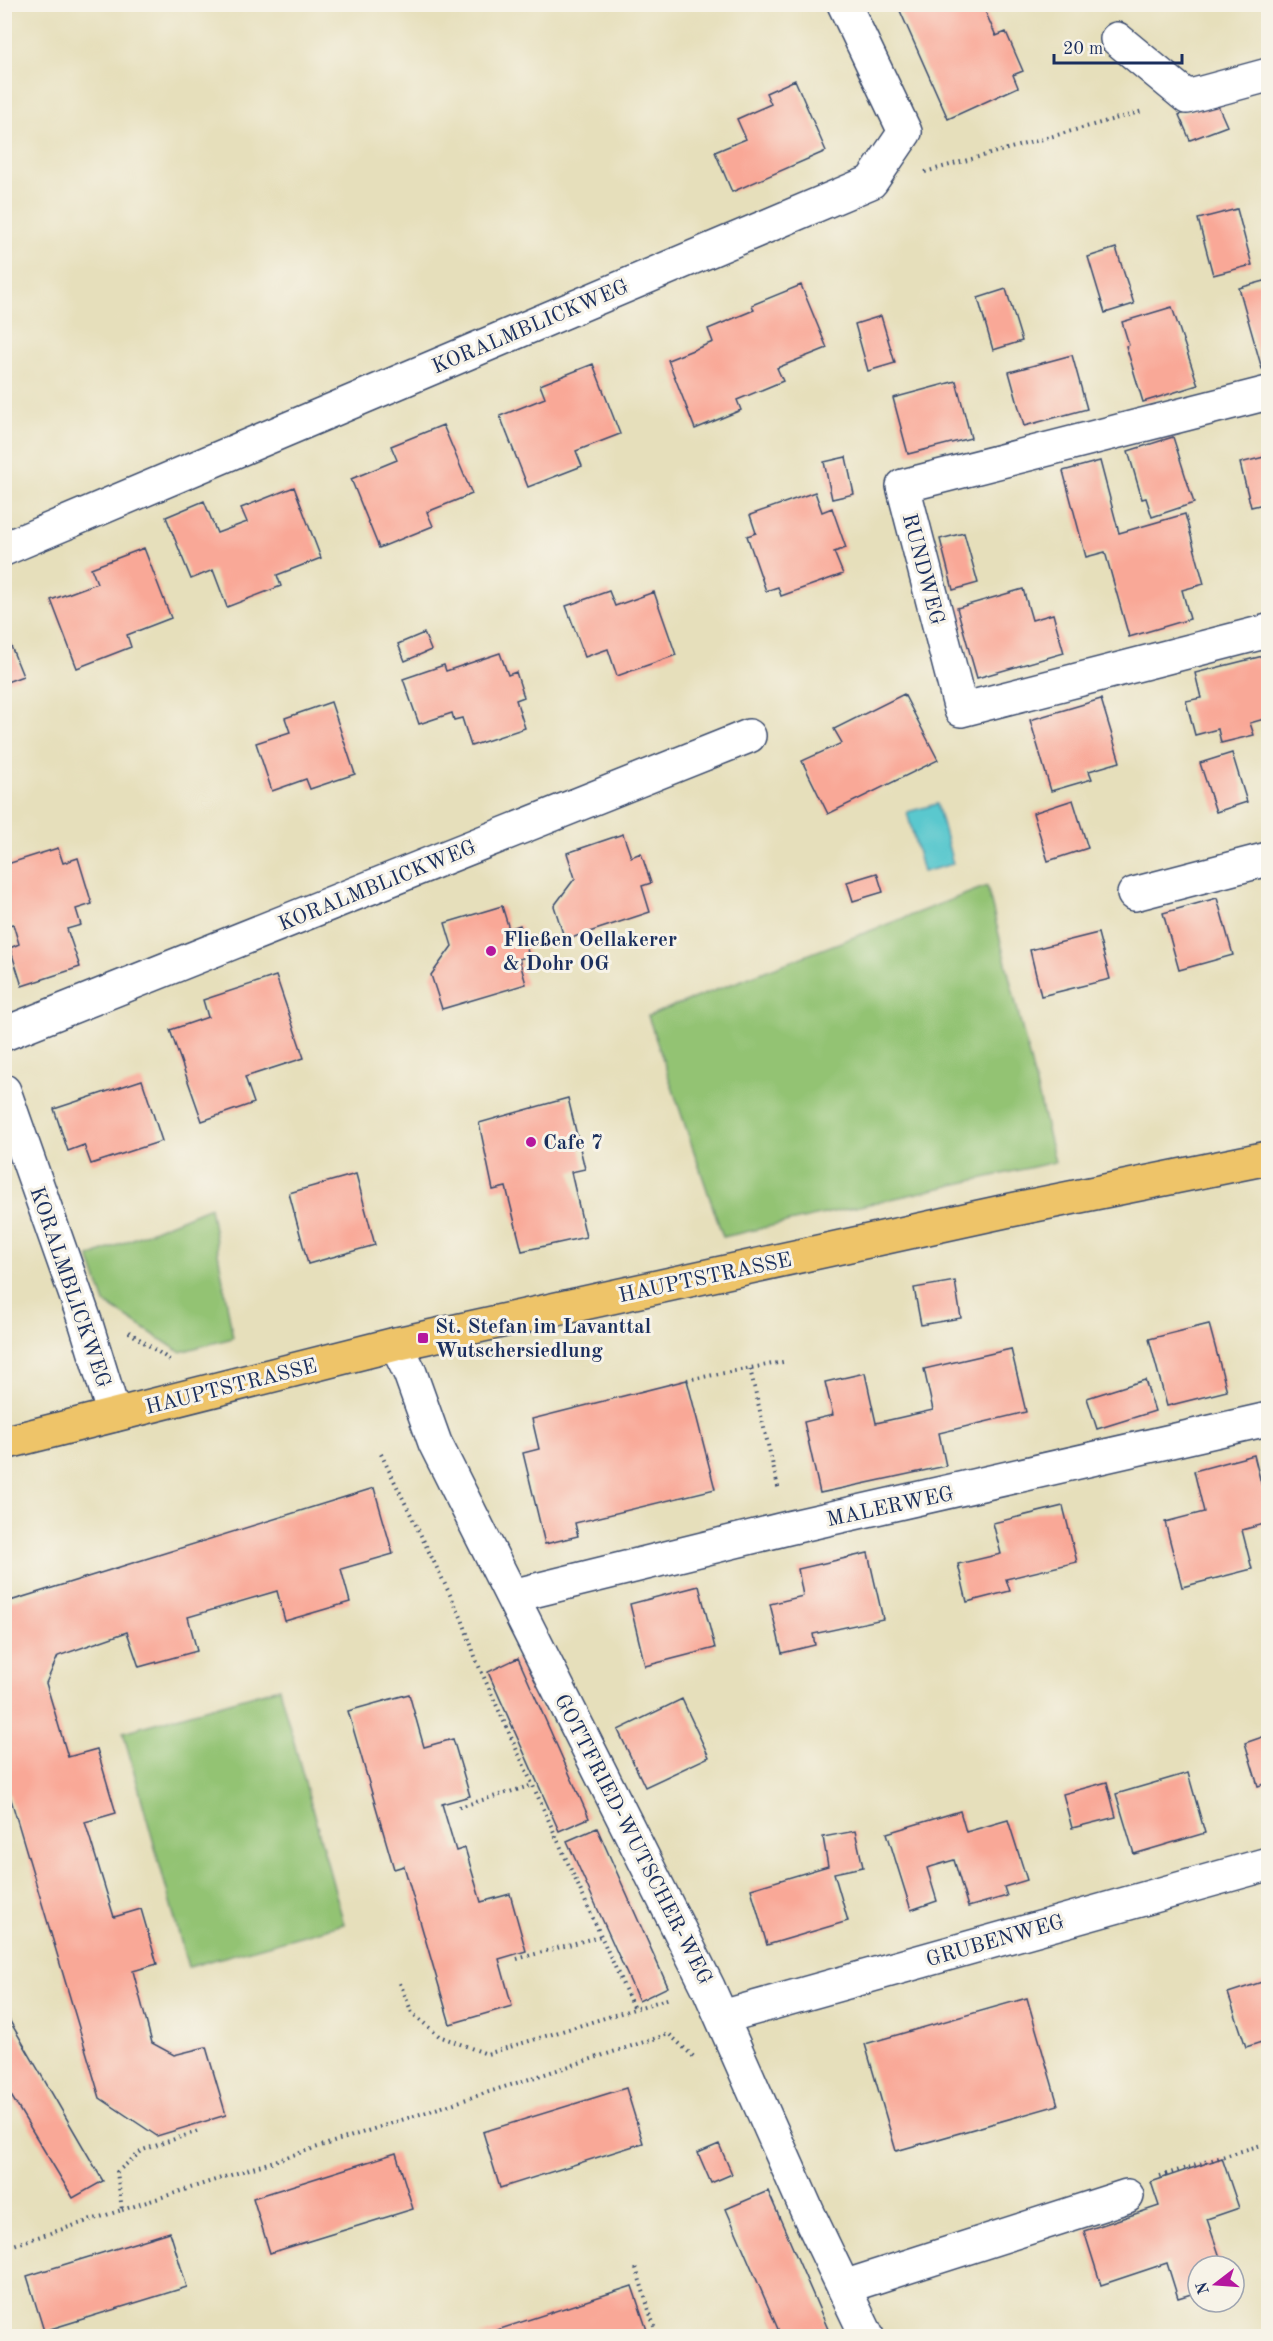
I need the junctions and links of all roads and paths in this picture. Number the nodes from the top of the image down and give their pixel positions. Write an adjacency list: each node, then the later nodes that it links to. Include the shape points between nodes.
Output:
1 (844, 4): 5 (street, KORALMBLICKWEG, via 905,132)
2 (1117, 39): 4 (street)
3 (1269, 75): 4 (street)
4 (1187, 97): 5 (path, via 915,175)
5 (889, 155): 7 (street, KORALMBLICKWEG, via 871,182)
6 (1269, 393): 8 (street, RUNDWEG, via 903,486 962,710)
7 (4, 549)
8 (1269, 631)
9 (749, 736): 12 (street, KORALMBLICKWEG)
10 (1269, 859): 11 (street)
11 (1134, 894)
12 (4, 1034)
13 (4, 1091): 19 (street, KORALMBLICKWEG)
14 (1269, 1158): 15 (main road, HAUPTSTRASSE)
15 (396, 1344): 19 (main road, HAUPTSTRASSE); 24 (street, GOTTFRIED-WUTSCHER-WEG, via 435,1443)
16 (783, 1362): 17 (path)
17 (750, 1369): 18 (path); 23 (path)
18 (687, 1380)
19 (114, 1415): 21 (main road, HAUPTSTRASSE)
20 (1269, 1419): 23 (street, MALERWEG)
21 (4, 1443)
22 (381, 1454): 25 (path, via 462,1619 477,1662)
23 (788, 1528): 24 (street, MALERWEG)
24 (512, 1596): 31 (street, GOTTFRIED-WUTSCHER-WEG)
25 (533, 1785): 26 (path); 28 (path)
26 (459, 1806)
27 (1269, 1863): 33 (street, GRUBENWEG)
28 (601, 1936): 29 (path); 32 (path)
29 (517, 1959)
30 (400, 1983): 32 (path, via 412,2013 439,2036 487,2054)
31 (708, 1987): 32 (path); 33 (street, GOTTFRIED-WUTSCHER-WEG)
32 (634, 2009)
33 (722, 2017): 41 (street, GOTTFRIED-WUTSCHER-WEG)
34 (698, 2061): 38 (path, via 669,2034)
35 (201, 2130): 38 (path, via 143,2150 117,2172)
36 (1269, 2143): 37 (path, via 1152,2178)
37 (1126, 2196): 41 (street)
38 (122, 2210): 39 (path)
39 (4, 2248)
40 (636, 2268): 42 (path)
41 (843, 2287): 43 (street, GOTTFRIED-WUTSCHER-WEG)
42 (657, 2337)
43 (867, 2337)

